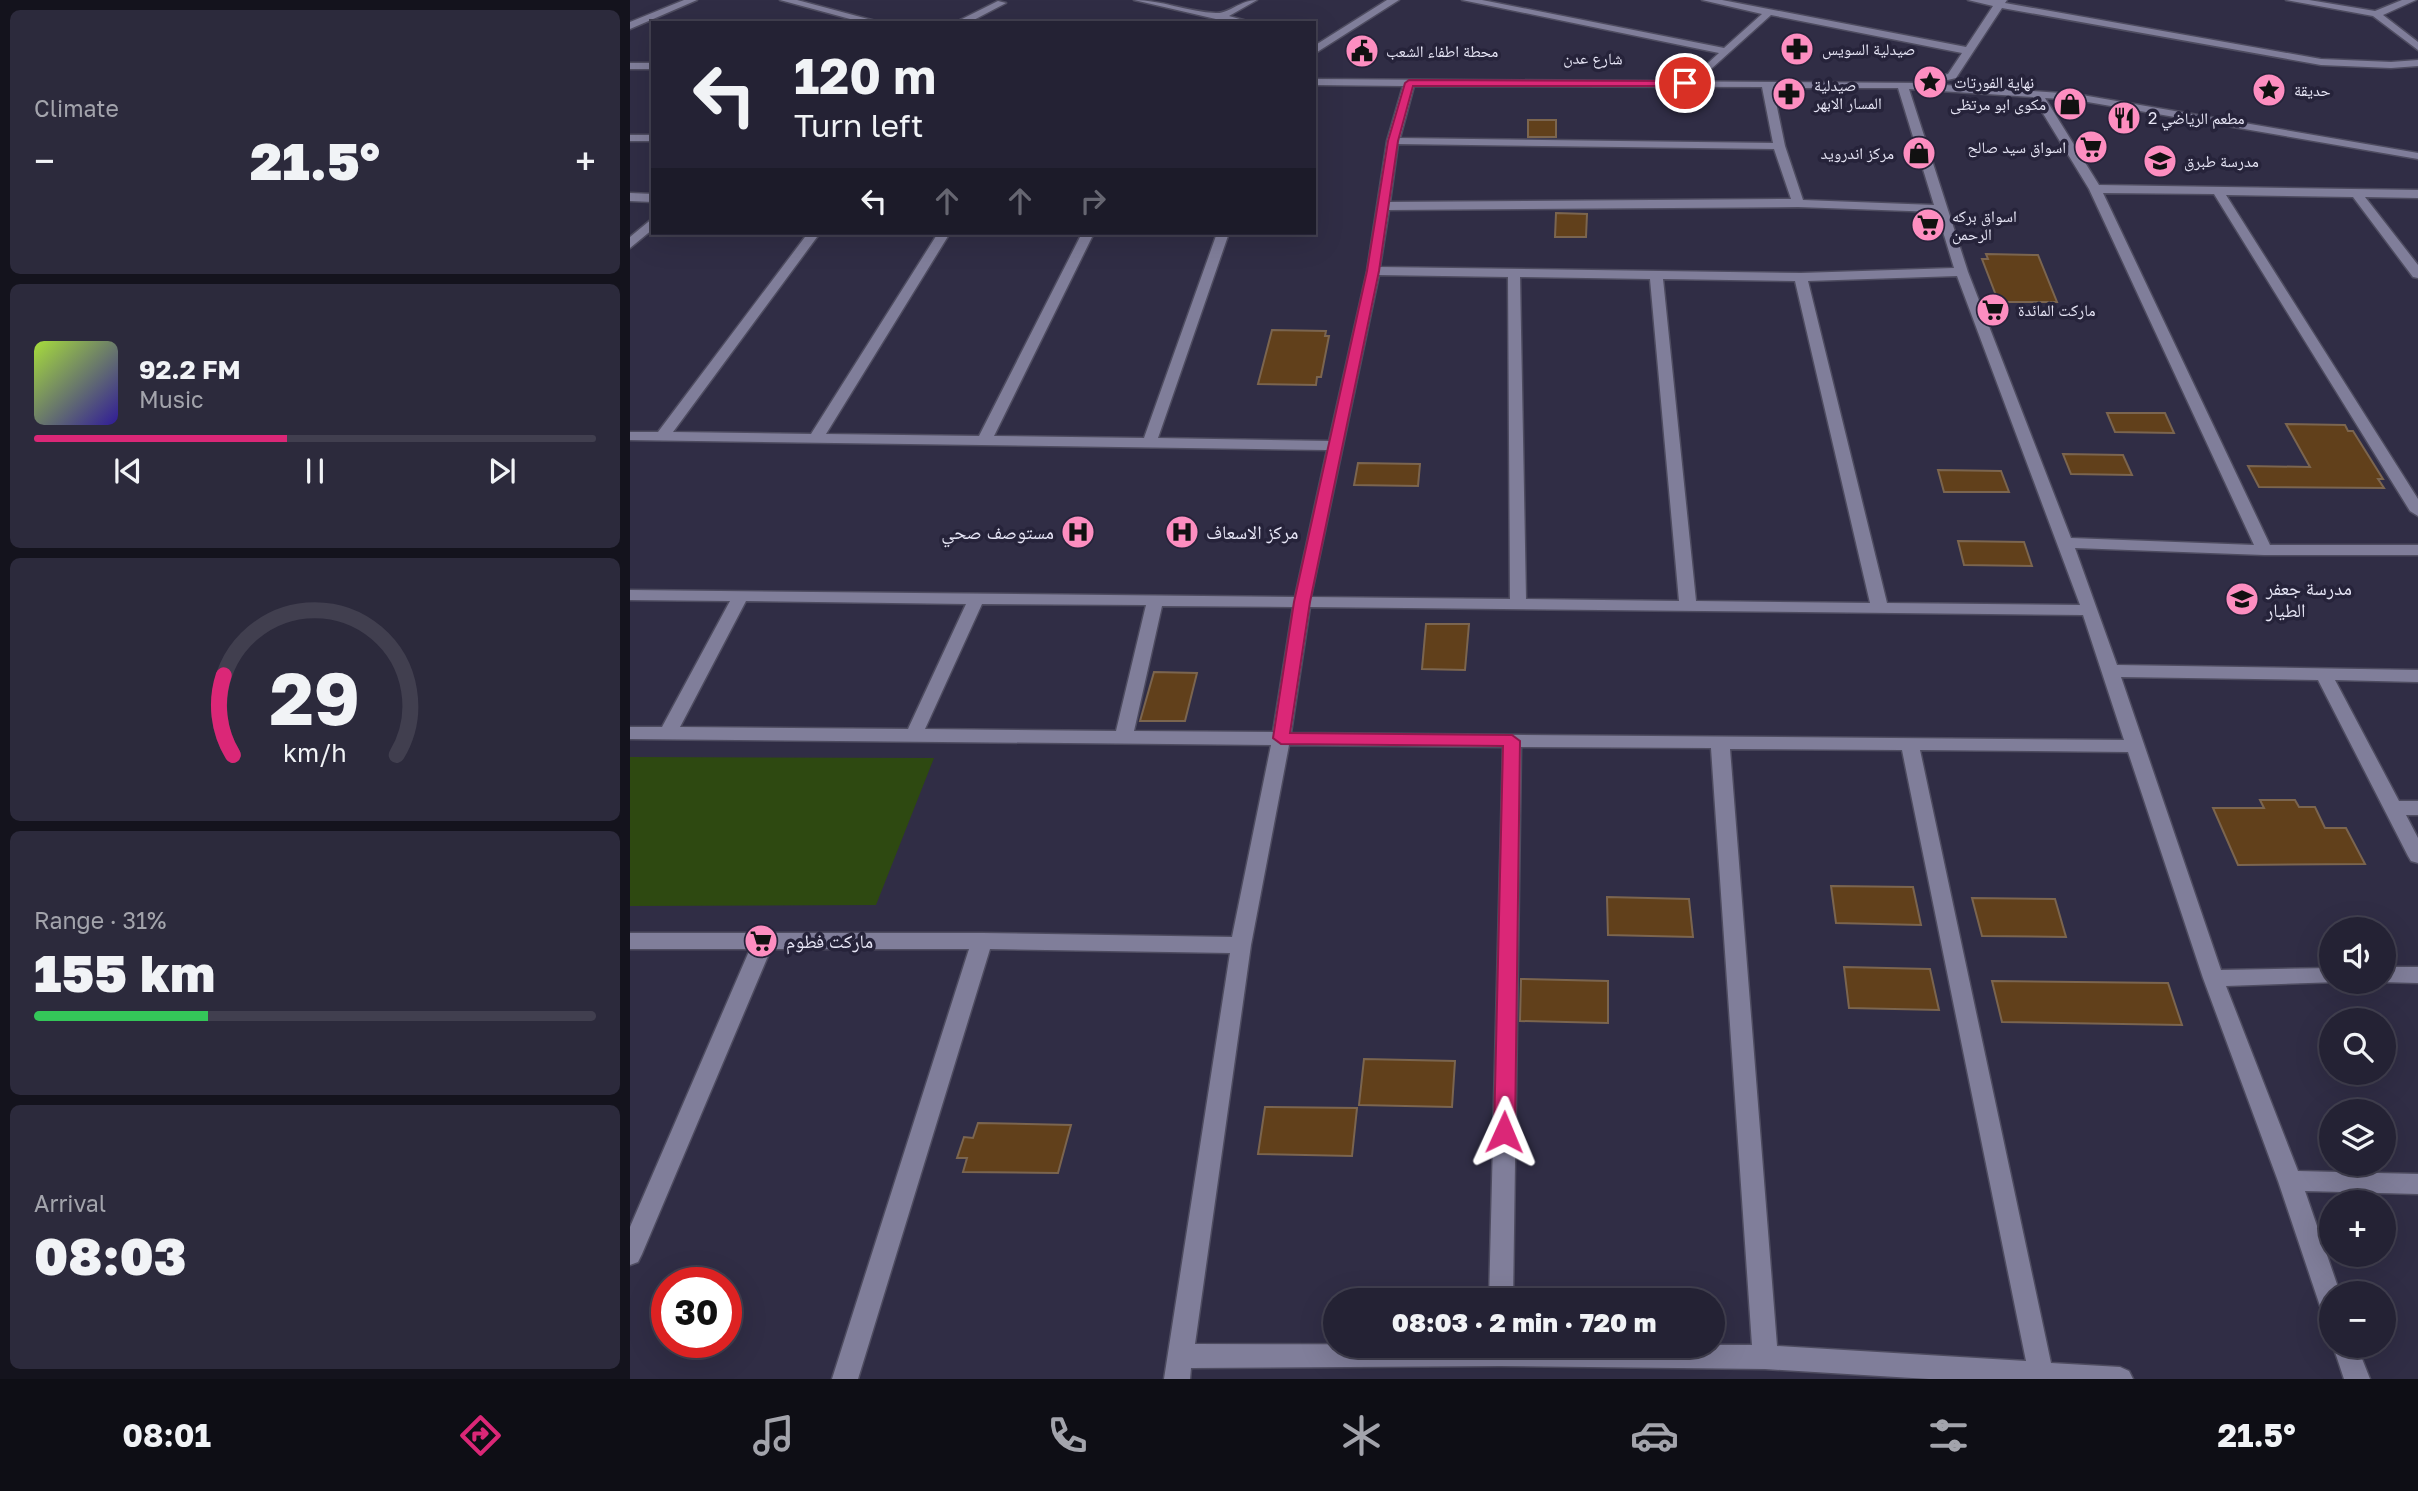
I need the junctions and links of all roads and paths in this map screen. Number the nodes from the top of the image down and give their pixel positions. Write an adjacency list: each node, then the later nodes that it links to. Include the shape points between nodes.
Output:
1 (692, 0): 19 (street)
2 (785, 0): 16 (street)
3 (1139, 0): 15 (street)
4 (1252, 0): 15 (street)
5 (1394, 0): 21 (street)
6 (1468, 0): 24 (street)
7 (1707, 0): 13 (street)
8 (1973, 0): 11 (street)
9 (2291, 0): 14 (street)
10 (2411, 0): 14 (street)
11 (2000, 2): 25 (street); 26 (street, via 2321,62)
12 (1000, 3): 17 (street)
13 (1769, 12): 24 (street); 25 (street)
14 (2376, 15): 22 (street)
15 (1220, 17): 18 (street)
16 (870, 21)
17 (963, 21)
18 (1239, 21)
19 (630, 26)
20 (1316, 35): 21 (street)
21 (1333, 39): 23 (street)
22 (2418, 47)
23 (1316, 50)
24 (1724, 51): 31 (street)
25 (1969, 51): 31 (street, شارع عدن, via 1954,74 1944,80)
26 (2418, 63)
27 (630, 66): 28 (street)
28 (651, 66)
29 (1316, 71): 30 (street, شارع عدن)
30 (1367, 72): 31 (street, شارع عدن); 35 (street)
31 (1701, 75)
32 (630, 77): 33 (street)
33 (651, 77)
34 (1316, 82): 35 (street, شارع عدن)
35 (1376, 83): 36 (street, شارع عدن)
36 (1409, 83): 37 (street, شارع عدن); 42 (street)
37 (1767, 84): 38 (street, شارع عدن); 43 (street)
38 (1902, 85): 39 (street, شارع عدن); 53 (street)
39 (2036, 93): 44 (street, شارع عدن); 45 (street)
40 (630, 138): 41 (street)
41 (651, 138)
42 (1393, 141): 43 (street); 52 (street)
43 (1779, 146): 51 (street)
44 (2418, 156)
45 (2095, 189): 46 (street); 74 (street)
46 (2218, 192): 47 (street); 72 (street)
47 (2357, 194): 48 (street); 63 (street)
48 (2418, 194)
49 (630, 197): 50 (street)
50 (651, 198)
51 (1798, 203): 52 (street); 53 (street)
52 (1383, 206): 60 (street)
53 (1942, 209): 61 (street)
54 (651, 224): 59 (street)
55 (813, 235): 67 (street)
56 (943, 235): 69 (street)
57 (1087, 235): 68 (street)
58 (1222, 235): 70 (street)
59 (630, 244)
60 (1373, 271): 62 (street); 71 (street)
61 (1962, 272): 65 (street); 73 (street)
62 (1514, 273): 64 (street); 81 (street)
63 (2418, 274)
64 (1656, 276): 65 (street); 82 (street)
65 (1801, 277): 83 (street)
66 (630, 436): 67 (street)
67 (662, 437): 69 (street)
68 (985, 439): 69 (street); 70 (street)
69 (815, 440)
70 (1150, 440): 71 (street)
71 (1334, 446): 80 (street)
72 (2418, 512)
73 (2064, 543): 74 (street); 84 (street)
74 (2264, 550): 75 (street)
75 (2418, 550)
76 (630, 595): 77 (street)
77 (741, 597): 78 (street); 89 (street)
78 (976, 599): 79 (street); 90 (street)
79 (1155, 600): 80 (street); 91 (street)
80 (1302, 602): 81 (street); 92 (street)
81 (1518, 604): 82 (street)
82 (1688, 606): 83 (street)
83 (1880, 608): 84 (street)
84 (2090, 610): 85 (street)
85 (2111, 671): 86 (street); 96 (street)
86 (2324, 675): 87 (street); 97 (street)
87 (2418, 676)
88 (630, 733): 89 (street)
89 (668, 733): 90 (street)
90 (914, 735): 91 (street)
91 (1124, 737): 92 (street)
92 (1281, 738): 93 (street); 103 (street)
93 (1512, 741): 94 (street); 112 (street)
94 (1720, 742): 95 (street); 114 (street)
95 (1910, 744): 96 (street); 118 (street)
96 (2133, 746): 107 (street)
97 (2393, 808): 98 (street); 99 (street)
98 (2418, 808)
99 (2418, 856)
100 (630, 941): 101 (street)
101 (764, 941): 102 (street); 110 (street)
102 (982, 941): 103 (street); 119 (street)
103 (1241, 945): 117 (street)
104 (2396, 975): 105 (street)
105 (2418, 975)
106 (2319, 976): 107 (street)
107 (2213, 978): 108 (street)
108 (2290, 1181): 109 (street); 111 (street)
109 (2418, 1184)
110 (630, 1254)
111 (2324, 1281)
112 (1501, 1288)
113 (1725, 1356): 114 (street)
114 (1765, 1357): 118 (street)
115 (1349, 1358): 117 (street)
116 (2349, 1358): 121 (street)
117 (1179, 1367)
118 (2041, 1374): 120 (street)
119 (845, 1379)
120 (2120, 1379)
121 (2357, 1379)

